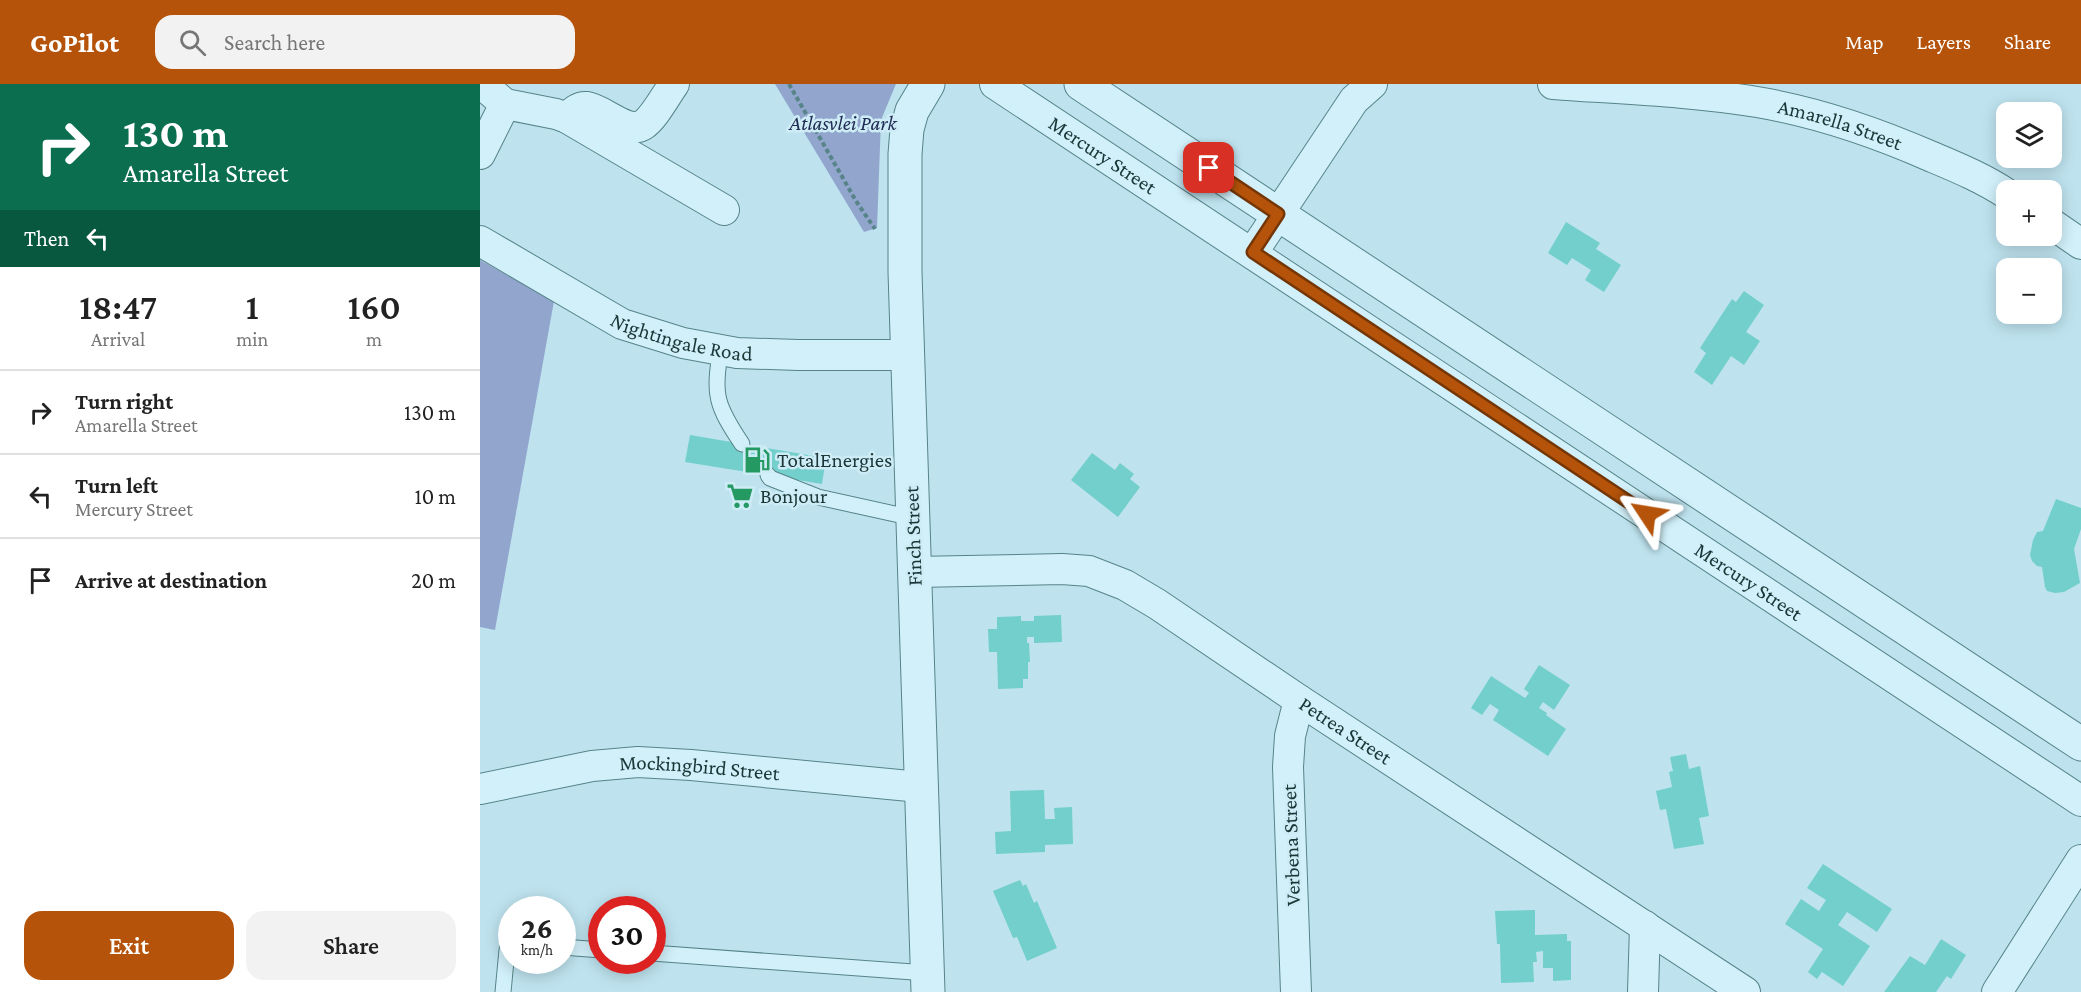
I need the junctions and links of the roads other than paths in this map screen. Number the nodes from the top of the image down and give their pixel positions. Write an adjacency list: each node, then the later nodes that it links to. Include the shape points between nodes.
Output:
1 (482, 84): 9 (street)
2 (674, 84): 10 (street, via 639,127 629,127 587,107)
3 (928, 84): 20 (street, Finch Street, via 912,111 905,154)
4 (995, 84): 18 (street, Mercury Street)
5 (1081, 84): 13 (street)
6 (1116, 84): 13 (street)
7 (1372, 84): 13 (street, via 1354,100)
8 (1553, 84): 12 (street, Amarella Street, via 1716,96 1792,110 1892,139)
9 (505, 104): 10 (street); 11 (street)
10 (567, 118): 14 (street)
11 (480, 154)
12 (1996, 188)
13 (1283, 208): 18 (street); 26 (street); 27 (street)
14 (724, 210)
15 (2062, 231): 17 (street)
16 (480, 241): 19 (street, Nightingale Road, via 622,324 682,343)
17 (2081, 244)
18 (1253, 252): 30 (street, Mercury Street)
19 (721, 350): 20 (street, Nightingale Road); 21 (lane, via 716,377 718,399)
20 (907, 355): 23 (street, Finch Street)
21 (742, 444)
22 (768, 475): 23 (lane, via 818,497)
23 (913, 518): 24 (street, Finch Street)
24 (915, 572): 25 (street, Petrea Street, via 1062,569 1098,575 1157,604); 28 (street, Finch Street)
25 (1299, 700): 32 (street, Petrea Street); 37 (street, Verbena Street, via 1290,736 1288,767)
26 (2081, 723)
27 (2081, 744)
28 (920, 787): 29 (street, Mockingbird Street, via 638,762 592,766); 35 (street, Finch Street)
29 (480, 789)
30 (2081, 801)
31 (2081, 860): 40 (street)
32 (1645, 926): 38 (street); 39 (street, Petrea Street)
33 (666, 954): 35 (lane)
34 (505, 974): 36 (lane)
35 (927, 982)
36 (503, 992)
37 (1296, 992)
38 (1643, 992)
39 (1745, 992)
40 (1997, 992)

